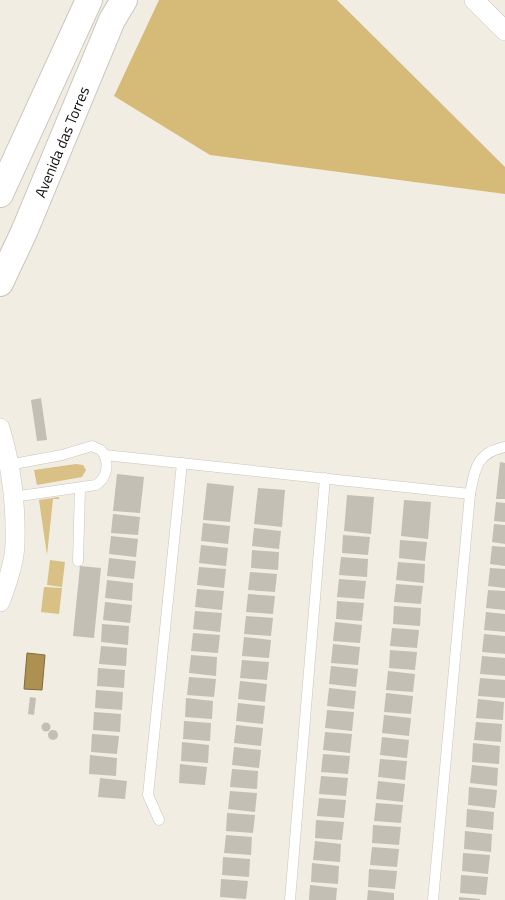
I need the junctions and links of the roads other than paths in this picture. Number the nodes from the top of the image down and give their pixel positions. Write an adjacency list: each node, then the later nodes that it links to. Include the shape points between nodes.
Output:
1 (89, 0): 5 (main road)
2 (124, 0): 6 (main road, Avenida das Torres, via 112,20)
3 (474, 0): 4 (street)
4 (505, 31)
5 (0, 194)
6 (0, 284)
7 (0, 428): 10 (street)
8 (505, 447): 14 (lane, via 491,451 479,462)
9 (105, 455): 10 (lane, via 92,446 62,455); 11 (lane); 13 (lane, via 104,478 96,485)
10 (5, 460): 15 (street)
11 (182, 463): 12 (lane); 18 (lane, via 148,795)
12 (325, 478): 14 (lane); 19 (lane)
13 (80, 488): 15 (lane); 16 (lane)
14 (470, 494): 20 (lane)
15 (13, 497): 17 (street, via 15,544)
16 (78, 561)
17 (0, 602)
18 (159, 820)
19 (290, 900)
20 (433, 900)

